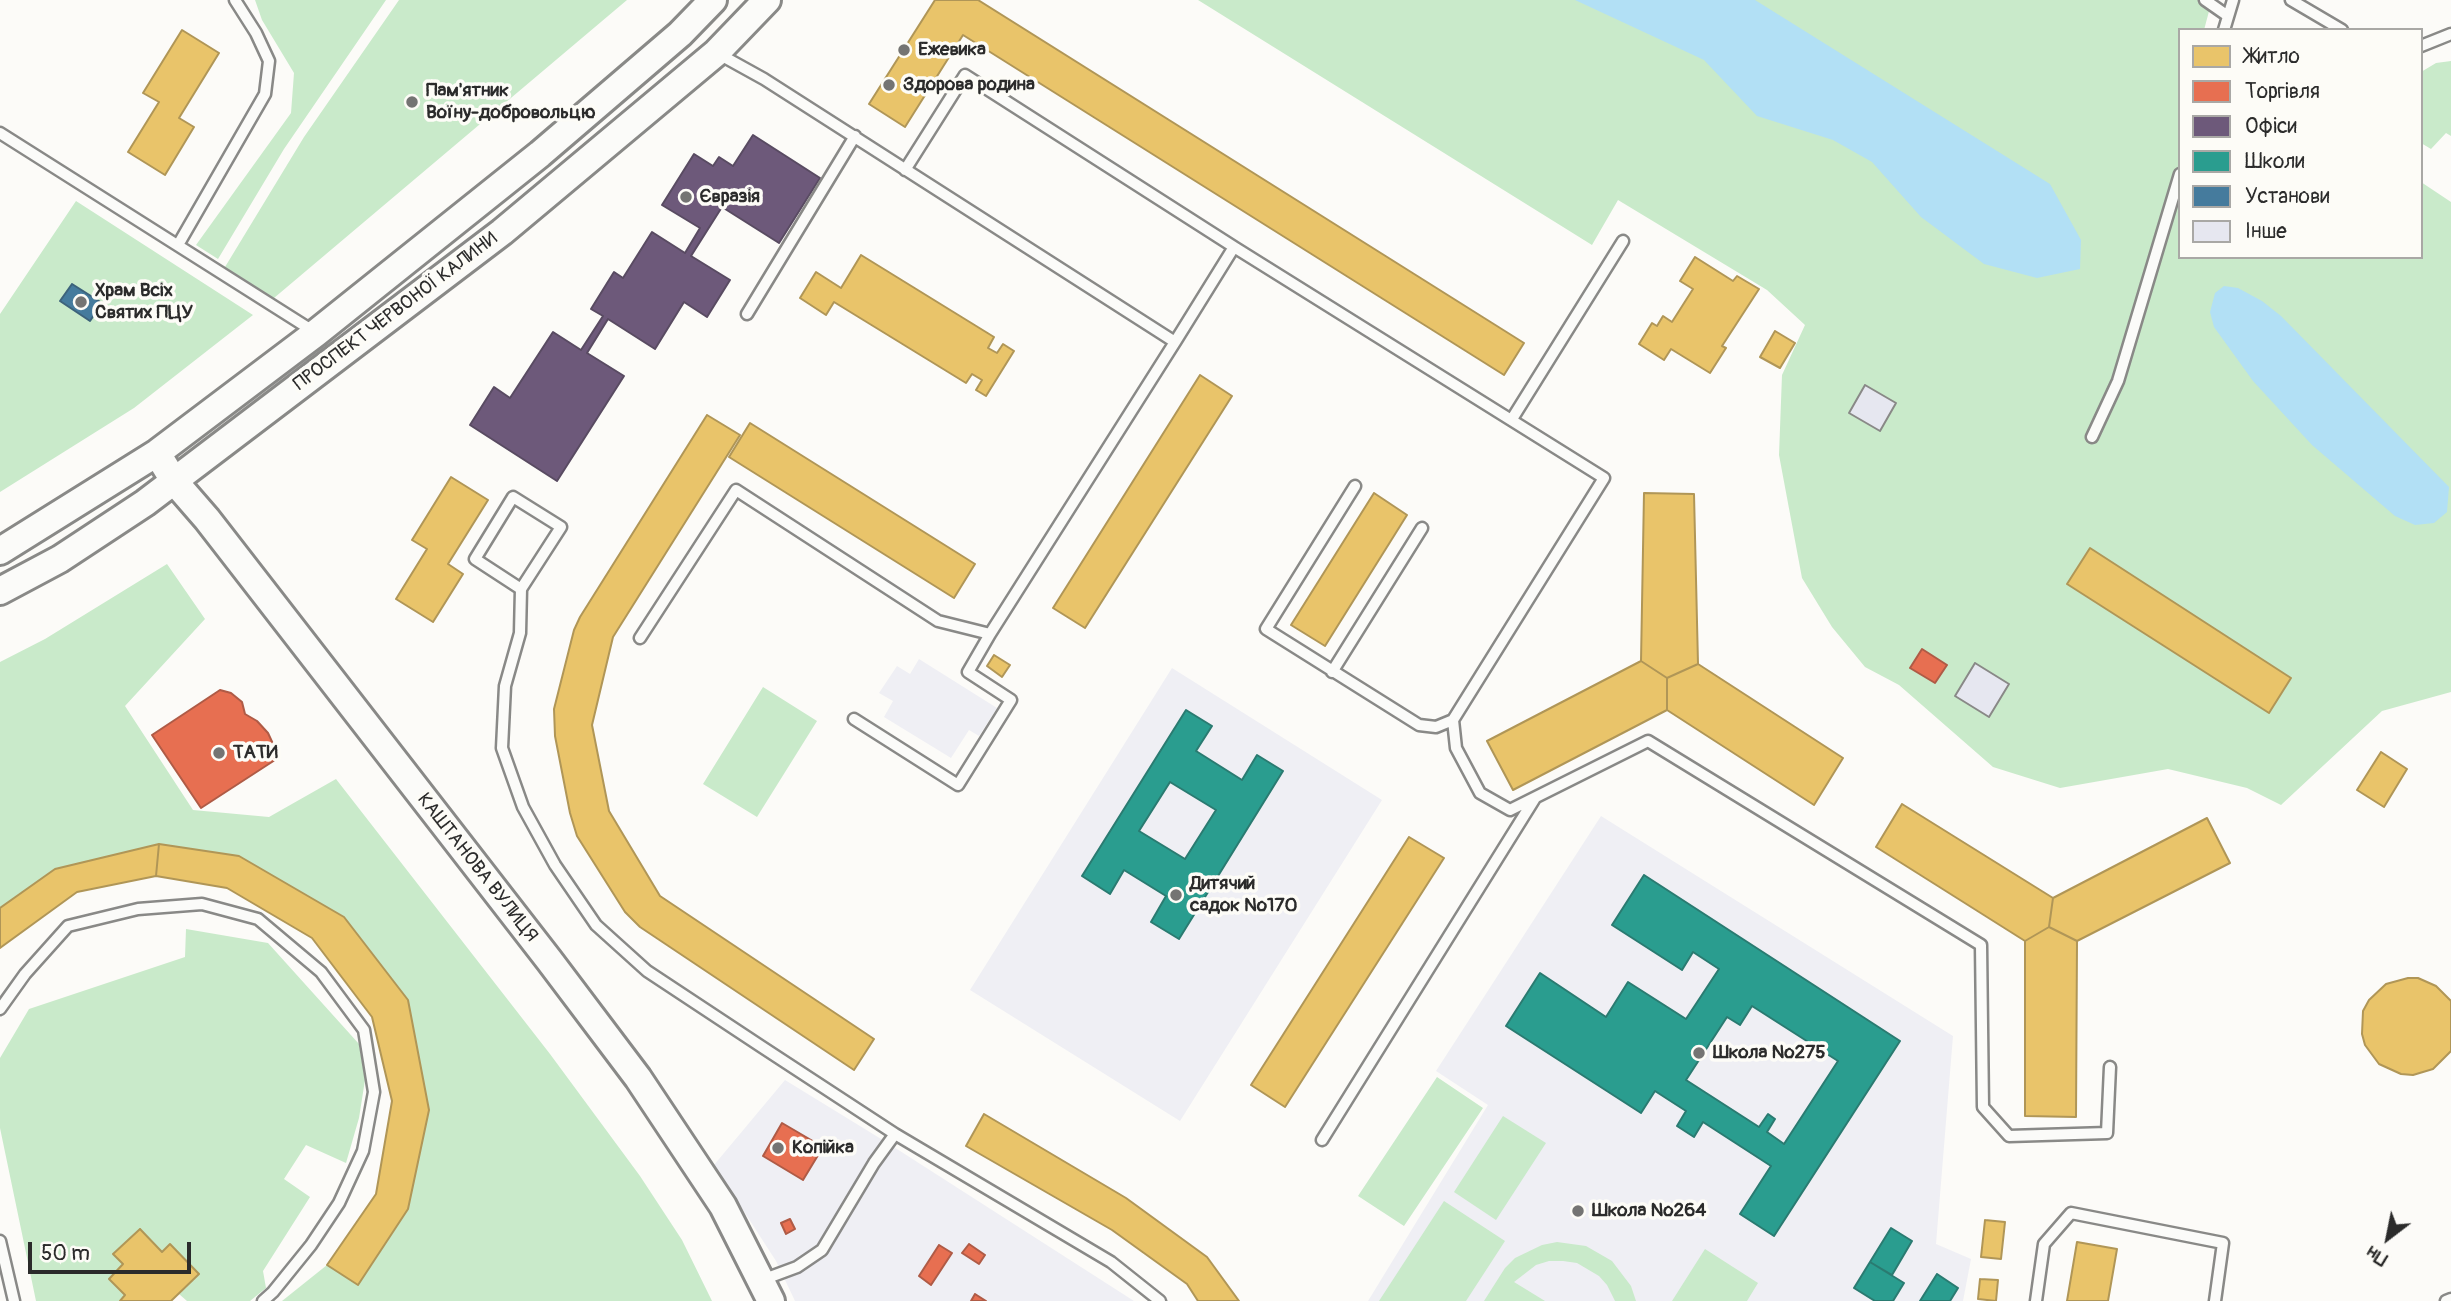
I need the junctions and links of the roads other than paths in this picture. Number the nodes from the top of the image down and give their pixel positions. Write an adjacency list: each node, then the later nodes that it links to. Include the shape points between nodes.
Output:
1 (236, 0): 18 (lane, via 269,61 265,94)
2 (713, 0): 21 (main road, ПРОСПЕКТ ЧЕРВОНОЇ КАЛИНИ, via 540,154)
3 (767, 0): 12 (main road, ПРОСПЕКТ ЧЕРВОНОЇ КАЛИНИ)
4 (2205, 0): 7 (lane)
5 (2233, 0): 7 (lane)
6 (2291, 0): 9 (lane)
7 (2228, 16): 8 (lane)
8 (2225, 28)
9 (2340, 28)
10 (2451, 34): 11 (lane)
11 (2423, 45)
12 (716, 53): 14 (lane); 26 (main road, ПРОСПЕКТ ЧЕРВОНОЇ КАЛИНИ, via 502,232)
13 (0, 133): 18 (lane)
14 (855, 136): 15 (lane); 20 (lane)
15 (905, 170): 19 (lane, via 965,75); 22 (lane)
16 (2178, 181): 24 (lane, via 2118,381)
17 (1623, 241): 23 (lane)
18 (178, 245): 21 (lane)
19 (1234, 247): 22 (lane); 23 (lane)
20 (747, 314)
21 (316, 333): 25 (main road, ПРОСПЕКТ ЧЕРВОНОЇ КАЛИНИ)
22 (1175, 342): 32 (lane)
23 (1512, 419): 36 (lane, via 1604,478)
24 (2092, 437)
25 (157, 453): 26 (main road, КАШТАНОВА ВУЛИЦЯ); 29 (main road, ПРОСПЕКТ ЧЕРВОНОЇ КАЛИНИ)
26 (174, 481): 31 (main road, ПРОСПЕКТ ЧЕРВОНОЇ КАЛИНИ, via 60,559); 43 (main road, КАШТАНОВА ВУЛИЦЯ, via 638,1078 723,1206)
27 (1355, 486): 34 (lane, via 1266,629)
28 (1422, 528): 34 (lane)
29 (0, 551)
30 (521, 589): 30 (lane, via 475,559 513,497 561,527); 40 (lane, via 520,632 505,686 502,748 523,807 596,925 647,971)
31 (0, 591)
32 (990, 634): 33 (lane, via 938,621 736,490); 35 (lane, via 968,672 1011,700 958,785)
33 (640, 638)
34 (1332, 672): 36 (lane, via 1419,725 1436,727)
35 (853, 719)
36 (1453, 720): 37 (lane, via 1456,748 1480,793 1510,810)
37 (1535, 797): 39 (lane, via 1648,741 1981,945 1983,1107 2009,1136 2108,1133); 41 (lane)
38 (0, 1009): 46 (lane, via 68,926 138,909 201,904 258,919 321,972 364,1030 374,1092 363,1151 340,1203)
39 (2110, 1066)
40 (895, 1134): 43 (lane, via 822,1250); 47 (lane, via 1111,1262)
41 (1322, 1140)
42 (0, 1241): 45 (lane)
43 (766, 1291)
44 (2451, 1299): 50 (lane)
45 (14, 1301)
46 (263, 1301)
47 (1160, 1301)
48 (2036, 1301): 49 (lane, via 2044,1244 2071,1213 2223,1243)
49 (2215, 1301)
50 (2445, 1301)

